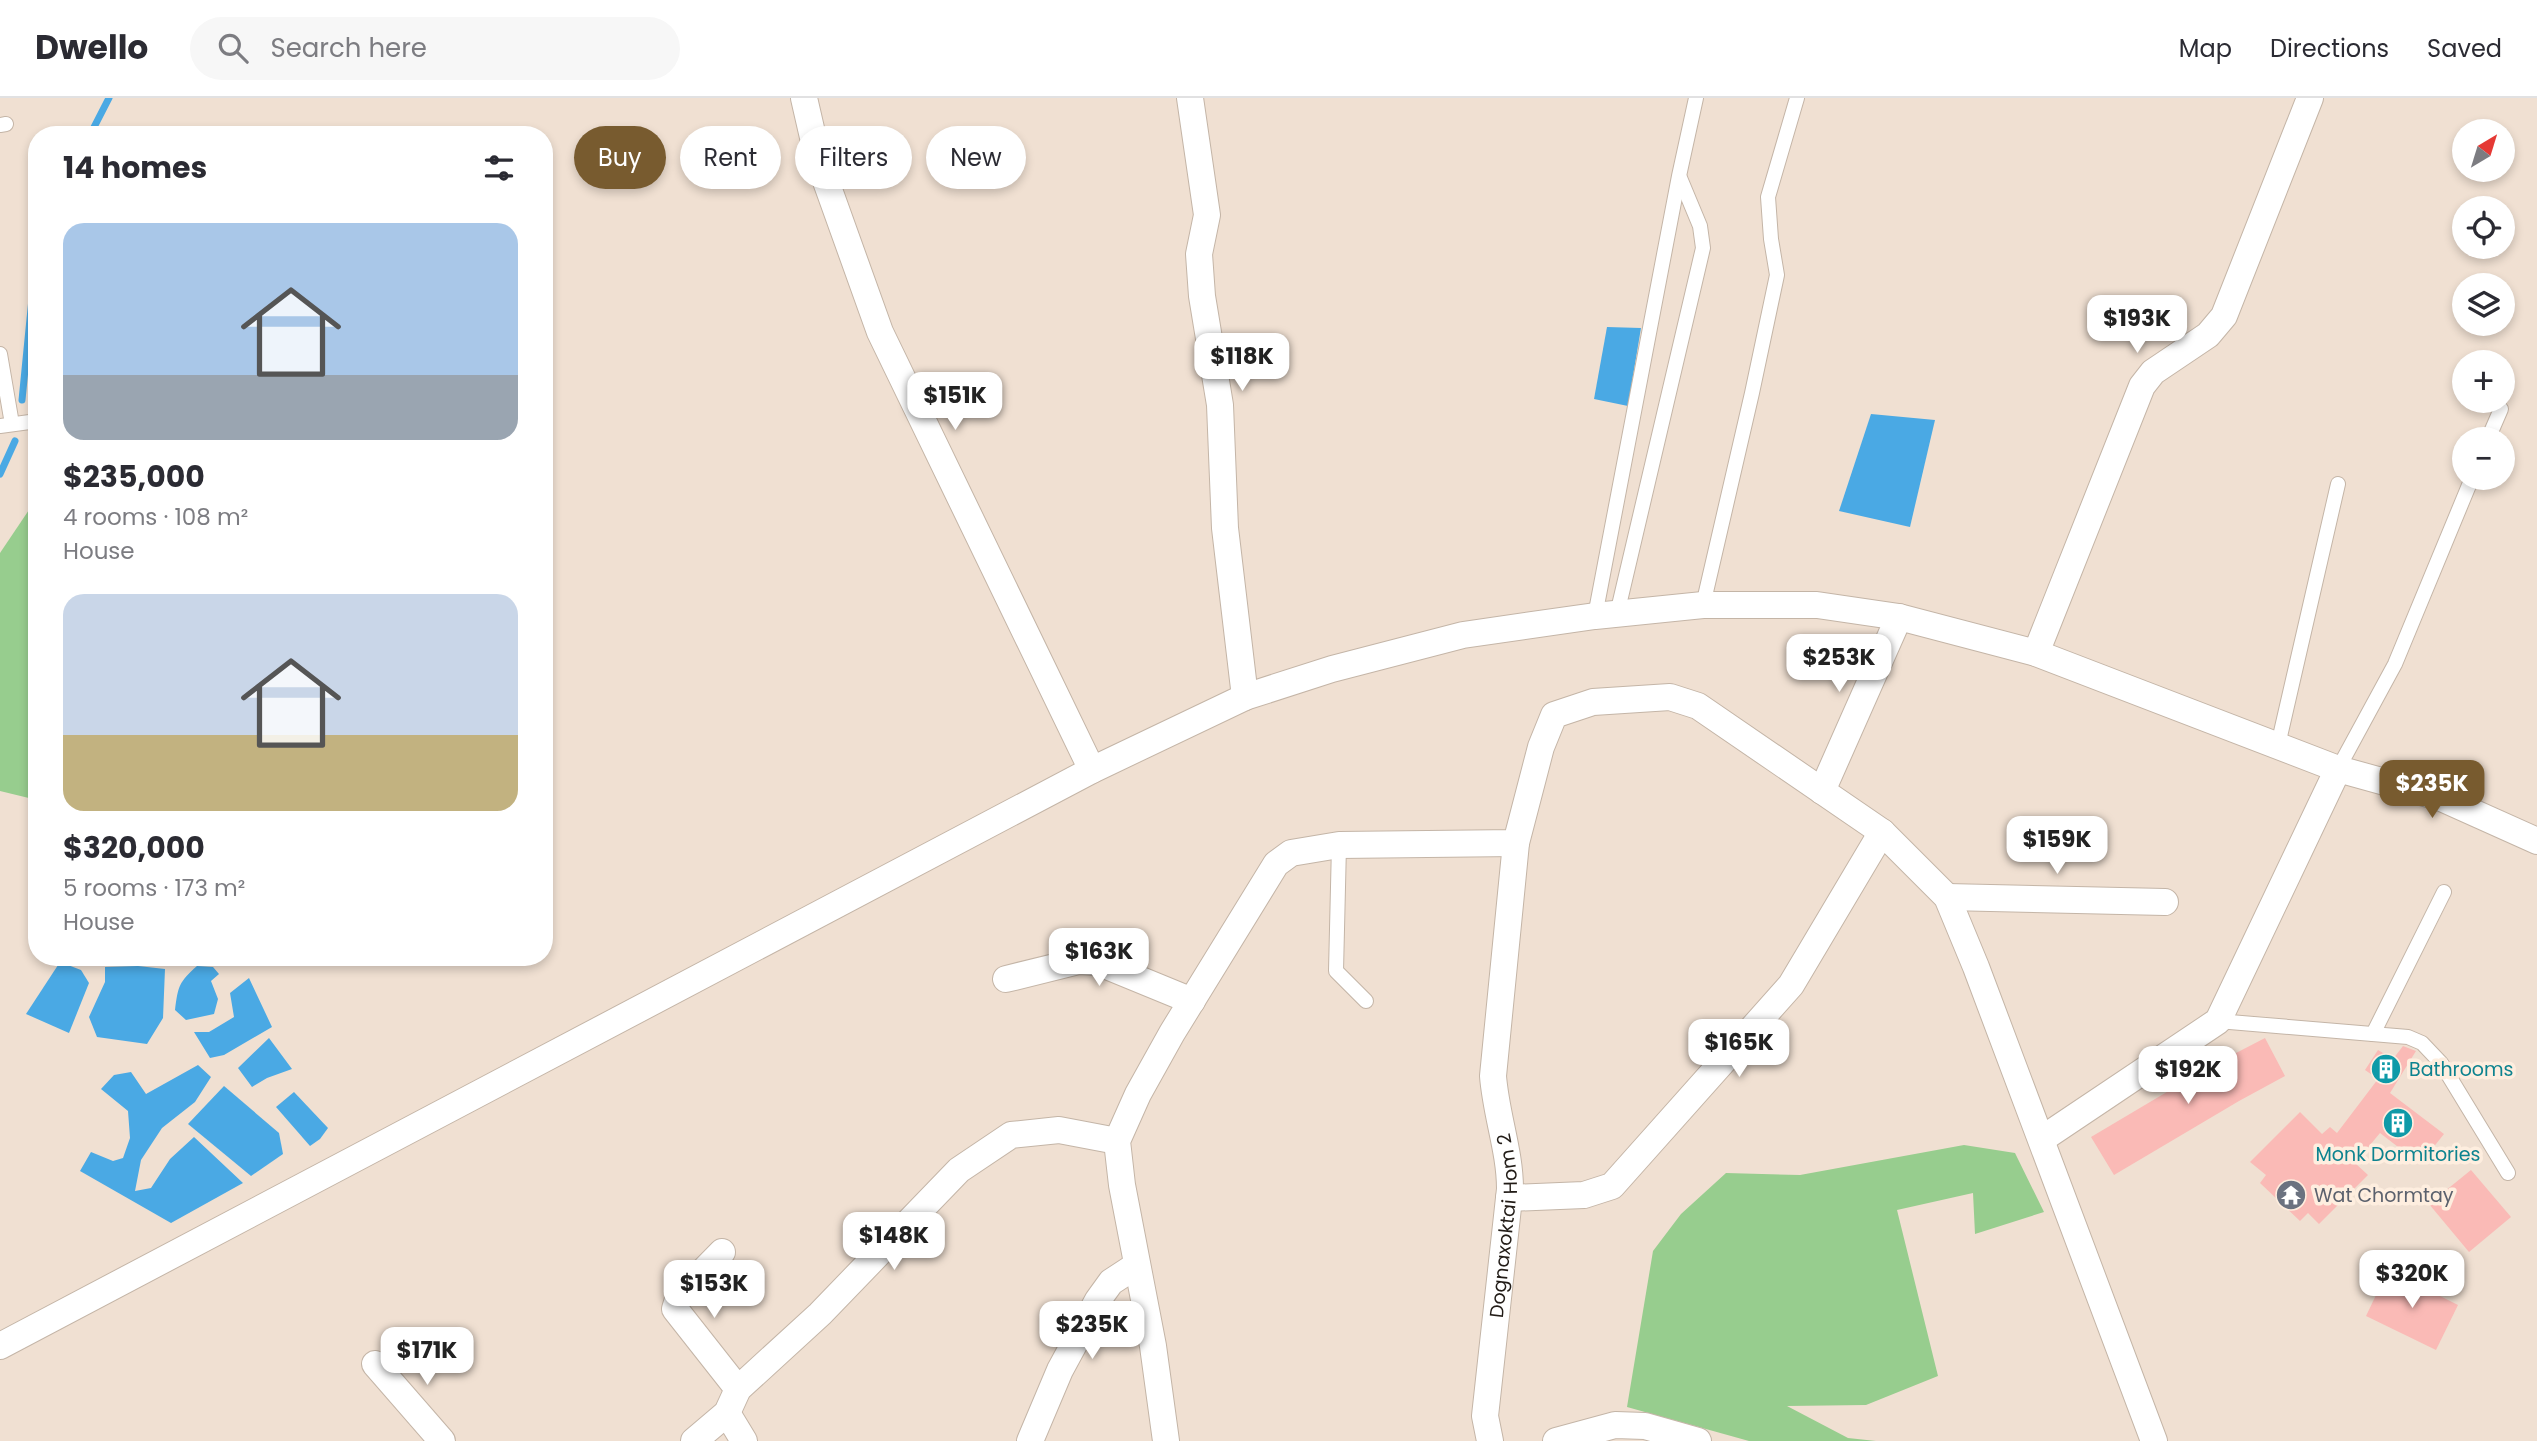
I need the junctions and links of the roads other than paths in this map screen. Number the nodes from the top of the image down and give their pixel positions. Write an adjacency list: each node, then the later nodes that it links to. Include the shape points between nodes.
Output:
1 (804, 98): 19 (street, via 818,159 880,332)
2 (1190, 98): 16 (street, via 1207,215 1199,254 1202,296 1220,405 1226,528)
3 (1696, 98): 6 (lane)
4 (1797, 98): 12 (lane, via 1768,197 1777,275)
5 (2310, 98): 15 (street, via 2224,316 2208,335 2153,372 2142,386)
6 (1679, 176): 13 (lane); 13 (lane, via 1700,226 1703,248)
7 (0, 354): 9 (lane)
8 (28, 422): 9 (lane)
9 (6, 425)
10 (2338, 484): 17 (lane)
11 (2467, 490): 18 (lane, via 2395,664)
12 (1703, 605): 13 (street); 14 (street, via 1817,605)
13 (1606, 615): 16 (street, via 1463,635)
14 (1899, 617): 15 (street); 20 (street)
15 (2036, 653): 17 (street)
16 (1245, 697): 19 (street)
17 (2278, 745): 18 (street)
18 (2338, 769): 22 (street, via 2439,797); 31 (street)
19 (1092, 770): 39 (street)
20 (1822, 791): 21 (street); 23 (street, Dognaxoktai Hom 2, via 1698,706 1670,697 1593,702 1553,715)
21 (1882, 832): 26 (street); 36 (street, via 1791,985 1612,1186 1584,1195)
22 (2537, 841)
23 (1516, 843): 24 (street); 36 (street, Dognaxoktai Hom 2, via 1493,1076 1510,1164)
24 (1339, 845): 29 (street, via 1291,853 1276,864); 30 (lane, via 1336,971)
25 (2444, 892): 32 (lane)
26 (1947, 897): 27 (street); 33 (street)
27 (2165, 902)
28 (1006, 979): 29 (street, via 1079,961 1097,962)
29 (1192, 1001): 34 (street, via 1138,1094)
30 (1366, 1001)
31 (2218, 1021): 32 (lane); 33 (street)
32 (2373, 1034): 35 (lane, via 2422,1043 2441,1063)
33 (2042, 1139): 51 (street)
34 (1117, 1141): 38 (street); 41 (street, via 1059,1130 1012,1136 1001,1142 959,1170 820,1314)
35 (2508, 1173)
36 (1509, 1198): 48 (street, Dognaxoktai Hom 2, via 1485,1416)
37 (722, 1252): 41 (street, via 679,1296 675,1309)
38 (1137, 1265): 46 (street, via 1111,1282 1098,1300 1060,1370); 47 (street)
39 (0, 1346)
40 (375, 1364): 43 (street)
41 (738, 1389): 42 (street)
42 (727, 1413): 44 (street); 45 (street)
43 (442, 1441)
44 (694, 1441)
45 (744, 1441)
46 (1030, 1441)
47 (1166, 1441)
48 (1490, 1441)
49 (1556, 1441): 50 (street, via 1615,1425 1645,1426)
50 (1698, 1441)
51 (2154, 1441)

